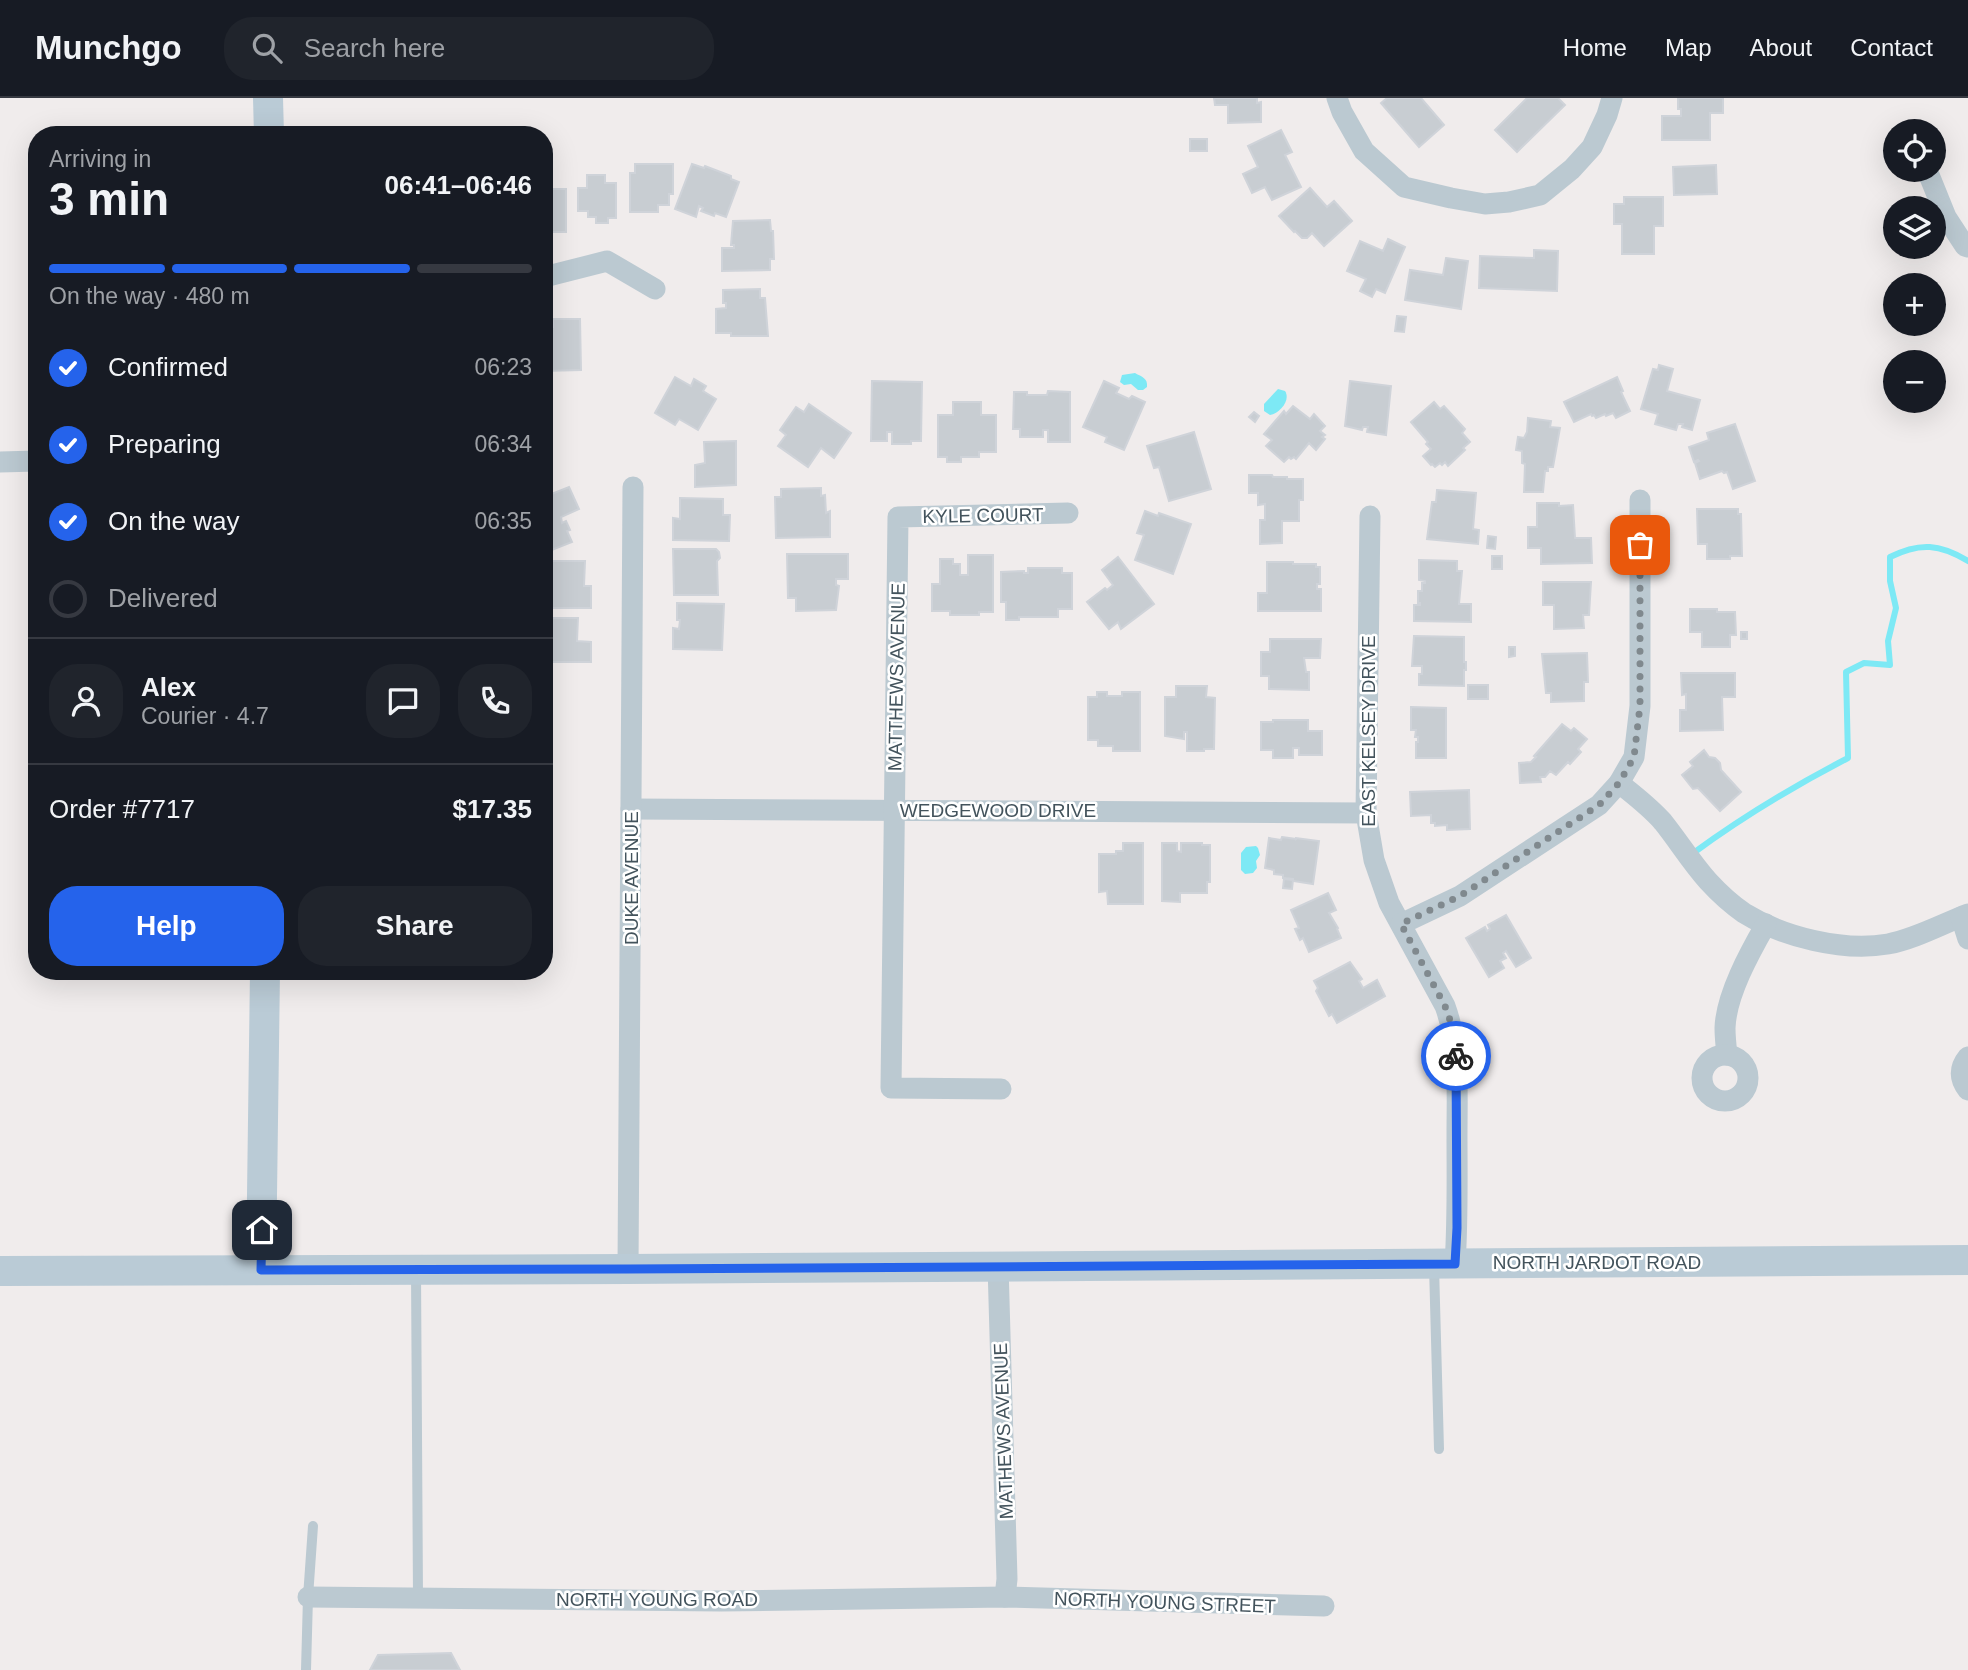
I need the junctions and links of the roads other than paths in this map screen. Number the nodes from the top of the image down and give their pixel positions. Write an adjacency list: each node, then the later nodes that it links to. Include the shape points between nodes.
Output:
1 (268, 98): 4 (main road)
2 (1337, 98): 3 (street, via 1364,151 1404,187 1485,204 1539,195 1572,169 1592,147)
3 (1612, 98)
4 (268, 126)
5 (1932, 182): 6 (street, via 1946,217)
6 (1968, 247)
7 (553, 275): 8 (street, via 607,261)
8 (655, 289)
9 (28, 461): 10 (street)
10 (0, 462)
11 (633, 487): 17 (street, DUKE AVENUE)
12 (1640, 500): 16 (street, via 1640,706 1634,757)
13 (1068, 513): 15 (street, KYLE COURT)
14 (1370, 516): 19 (street, EAST KELSEY DRIVE)
15 (898, 517): 18 (street, MATTHEWS AVENUE)
16 (1619, 783): 21 (street, via 1599,805 1460,896); 22 (street, via 1662,821 1727,900)
17 (631, 809): 18 (street, WEDGEWOOD DRIVE); 33 (street, DUKE AVENUE)
18 (895, 810): 19 (street, WEDGEWOOD DRIVE); 27 (street, MATTHEWS AVENUE, via 891,1088)
19 (1366, 813): 21 (street, EAST KELSEY DRIVE, via 1381,882)
20 (1964, 915): 22 (street, via 1872,946 1833,943); 23 (street)
21 (1401, 924): 30 (street, EAST KELSEY DRIVE, via 1445,1006 1455,1042 1457,1228)
22 (1766, 924): 25 (street, via 1738,978 1728,1011)
23 (1968, 939)
24 (265, 980): 34 (main road)
25 (1727, 1055)
26 (1968, 1057): 28 (street, via 1961,1074)
27 (1001, 1089)
28 (1968, 1090)
29 (1968, 1259): 30 (main road, NORTH JARDOT ROAD)
30 (1445, 1264): 31 (main road, NORTH JARDOT ROAD); 36 (lane)
31 (998, 1265): 33 (main road, NORTH JARDOT ROAD); 40 (street, MATHEWS AVENUE)
32 (416, 1269): 33 (main road, NORTH JARDOT ROAD); 34 (main road, NORTH JARDOT ROAD); 39 (lane)
33 (628, 1269)
34 (261, 1270): 35 (main road, NORTH JARDOT ROAD)
35 (0, 1271)
36 (1439, 1450)
37 (313, 1526): 38 (lane)
38 (308, 1597): 39 (street, NORTH YOUNG ROAD); 42 (lane)
39 (418, 1597): 40 (street, NORTH YOUNG ROAD, via 721,1601)
40 (1005, 1597): 41 (street, NORTH YOUNG STREET)
41 (1324, 1606)
42 (306, 1670)

